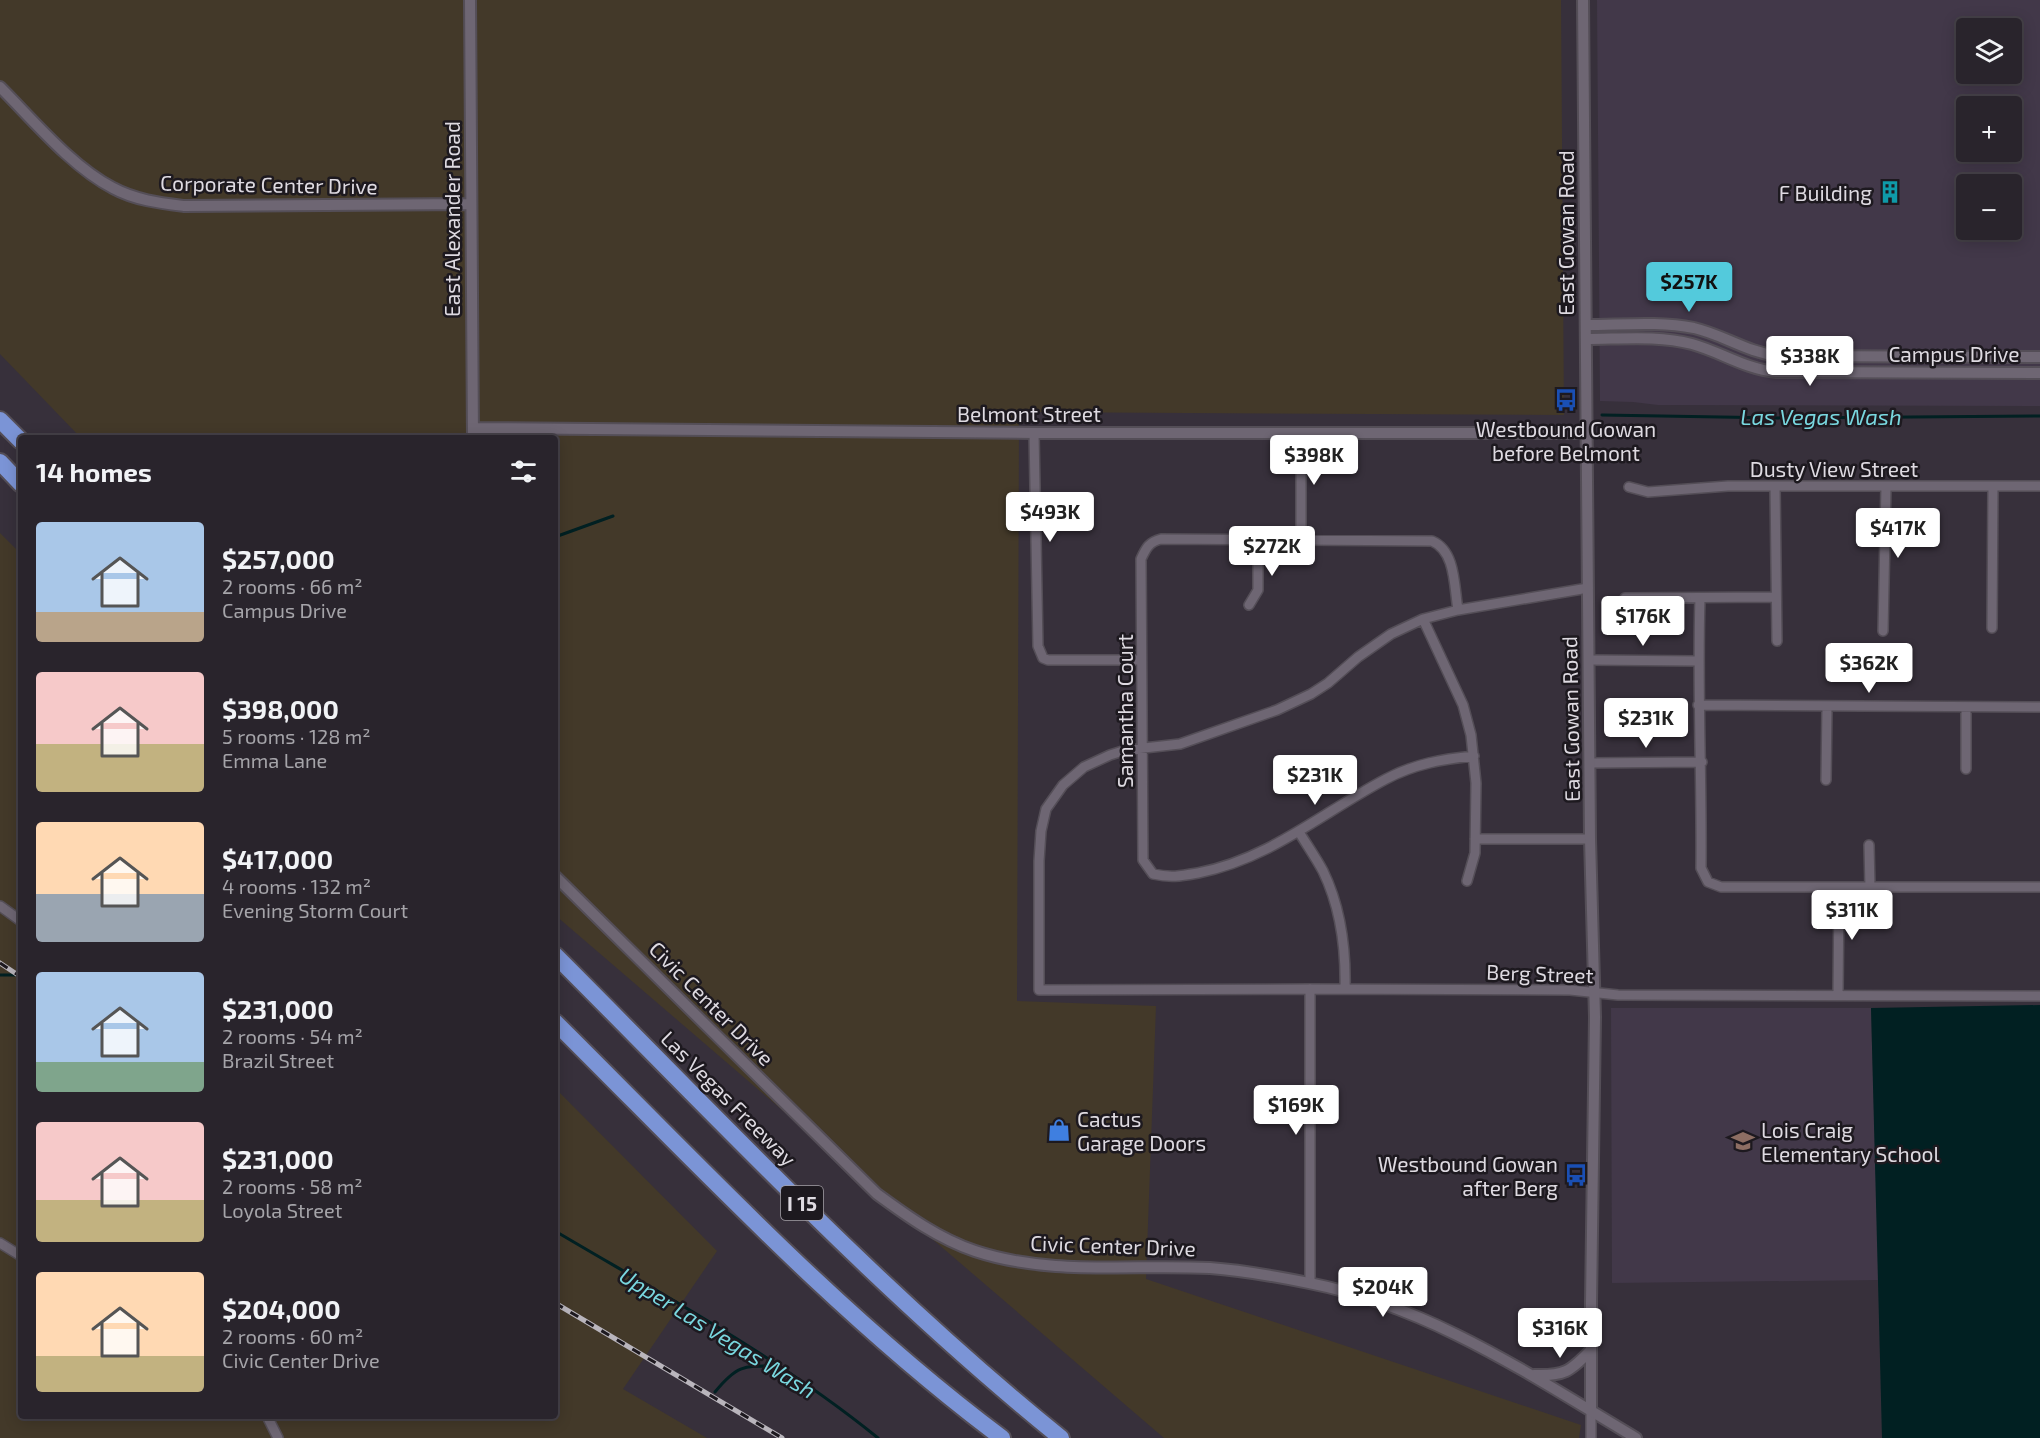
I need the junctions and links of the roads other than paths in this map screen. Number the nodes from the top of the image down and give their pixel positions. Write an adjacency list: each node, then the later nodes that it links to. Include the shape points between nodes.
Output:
1 (470, 0): 4 (street, East Alexander Road)
2 (1583, 0): 5 (street, East Gowan Road)
3 (0, 87): 4 (street, Corporate Center Drive, via 82,168 114,189 152,202 184,206)
4 (471, 204): 12 (street, East Alexander Road)
5 (1586, 325): 6 (street, East Gowan Road); 7 (street, Campus Drive, via 1684,326 1778,356)
6 (1586, 339): 9 (street, Campus Drive, via 1681,341 1743,365 1776,372); 14 (street, East Gowan Road)
7 (1932, 357): 8 (street, Campus Drive); 9 (street)
8 (2040, 357)
9 (1932, 373): 10 (street, Campus Drive)
10 (2040, 373)
11 (0, 420): 16 (highway)
12 (473, 433): 13 (street, Belmont Street)
13 (1034, 433): 15 (street, Belmont Street); 38 (street, via 1038,646 1043,658)
14 (1586, 433): 15 (street, Belmont Street); 28 (street, East Gowan Road)
15 (1300, 434): 27 (street)
16 (18, 438)
17 (0, 462): 19 (highway)
18 (0, 478): 25 (highway)
19 (18, 481)
20 (1775, 486): 21 (street, Dusty View Street); 24 (street, Dusty View Street, via 1648,492); 29 (street)
21 (1886, 486): 22 (street, Dusty View Street); 36 (street)
22 (1993, 486): 23 (street, Dusty View Street); 35 (street)
23 (2040, 486)
24 (1629, 487)
25 (18, 494)
26 (1258, 539): 27 (street); 32 (street, via 1258,590); 38 (street, Samantha Court, via 1161,539 1148,546 1141,559)
27 (1301, 539): 33 (street, via 1432,540 1441,544 1449,557)
28 (1588, 588): 33 (street); 39 (street, East Gowan Road)
29 (1776, 597): 31 (street); 37 (street)
30 (1626, 598): 31 (street)
31 (1700, 598): 40 (street)
32 (1249, 605)
33 (1458, 610): 34 (street)
34 (1423, 619): 45 (street, via 1391,634 1311,694 1277,710 1180,744); 46 (street, via 1463,705)
35 (1992, 628)
36 (1883, 631)
37 (1777, 641)
38 (1141, 660): 45 (street, Samantha Court)
39 (1589, 660): 40 (street); 48 (street, East Gowan Road)
40 (1698, 662): 41 (street)
41 (1698, 705): 42 (street); 47 (street)
42 (1827, 707): 44 (street); 50 (street)
43 (2040, 707): 44 (street)
44 (1966, 708): 49 (street)
45 (1142, 750): 51 (street, Samantha Court, via 1143,860 1153,874 1169,878 1224,868); 63 (street, Berg Street, via 1110,754 1084,767 1062,785 1046,809 1041,831 1039,990)
46 (1474, 756): 51 (street, via 1416,765); 52 (street)
47 (1702, 762): 48 (street); 58 (street, via 1701,868 1708,882 1720,887)
48 (1590, 763): 53 (street, East Gowan Road)
49 (1966, 769)
50 (1826, 780)
51 (1299, 832): 64 (street, via 1323,871 1339,915)
52 (1475, 839): 53 (street); 56 (street)
53 (1590, 839): 65 (street, East Gowan Road)
54 (1869, 845): 59 (street)
55 (558, 879): 71 (street, Civic Center Drive, via 877,1194 918,1224 974,1251 1038,1265 1212,1268)
56 (1467, 881)
57 (2040, 887): 59 (street)
58 (1839, 888): 59 (street); 66 (street)
59 (1870, 888)
60 (0, 906): 61 (street)
61 (18, 919)
62 (558, 958): 78 (highway, Las Vegas Freeway / I 15, via 879,1280)
63 (1310, 989): 64 (street, Berg Street); 71 (street)
64 (1346, 989): 65 (street, Berg Street)
65 (1594, 992): 66 (street, Berg Street); 72 (street, East Gowan Road)
66 (1838, 995): 67 (street, Berg Street)
67 (2040, 996)
68 (558, 1025): 77 (highway, I 15, via 802,1267 903,1358)
69 (0, 1243): 70 (street)
70 (18, 1254)
71 (1310, 1283): 73 (street, Civic Center Drive, via 1382,1303 1450,1330)
72 (1591, 1350): 73 (street, via 1568,1371); 74 (street, East Gowan Road)
73 (1532, 1375): 74 (street, Civic Center Drive)
74 (1591, 1412): 79 (street, East Gowan Road); 80 (street, Civic Center Drive)
75 (268, 1419): 76 (street)
76 (278, 1438)
77 (1002, 1438)
78 (1061, 1438)
79 (1591, 1438)
80 (1636, 1438)

